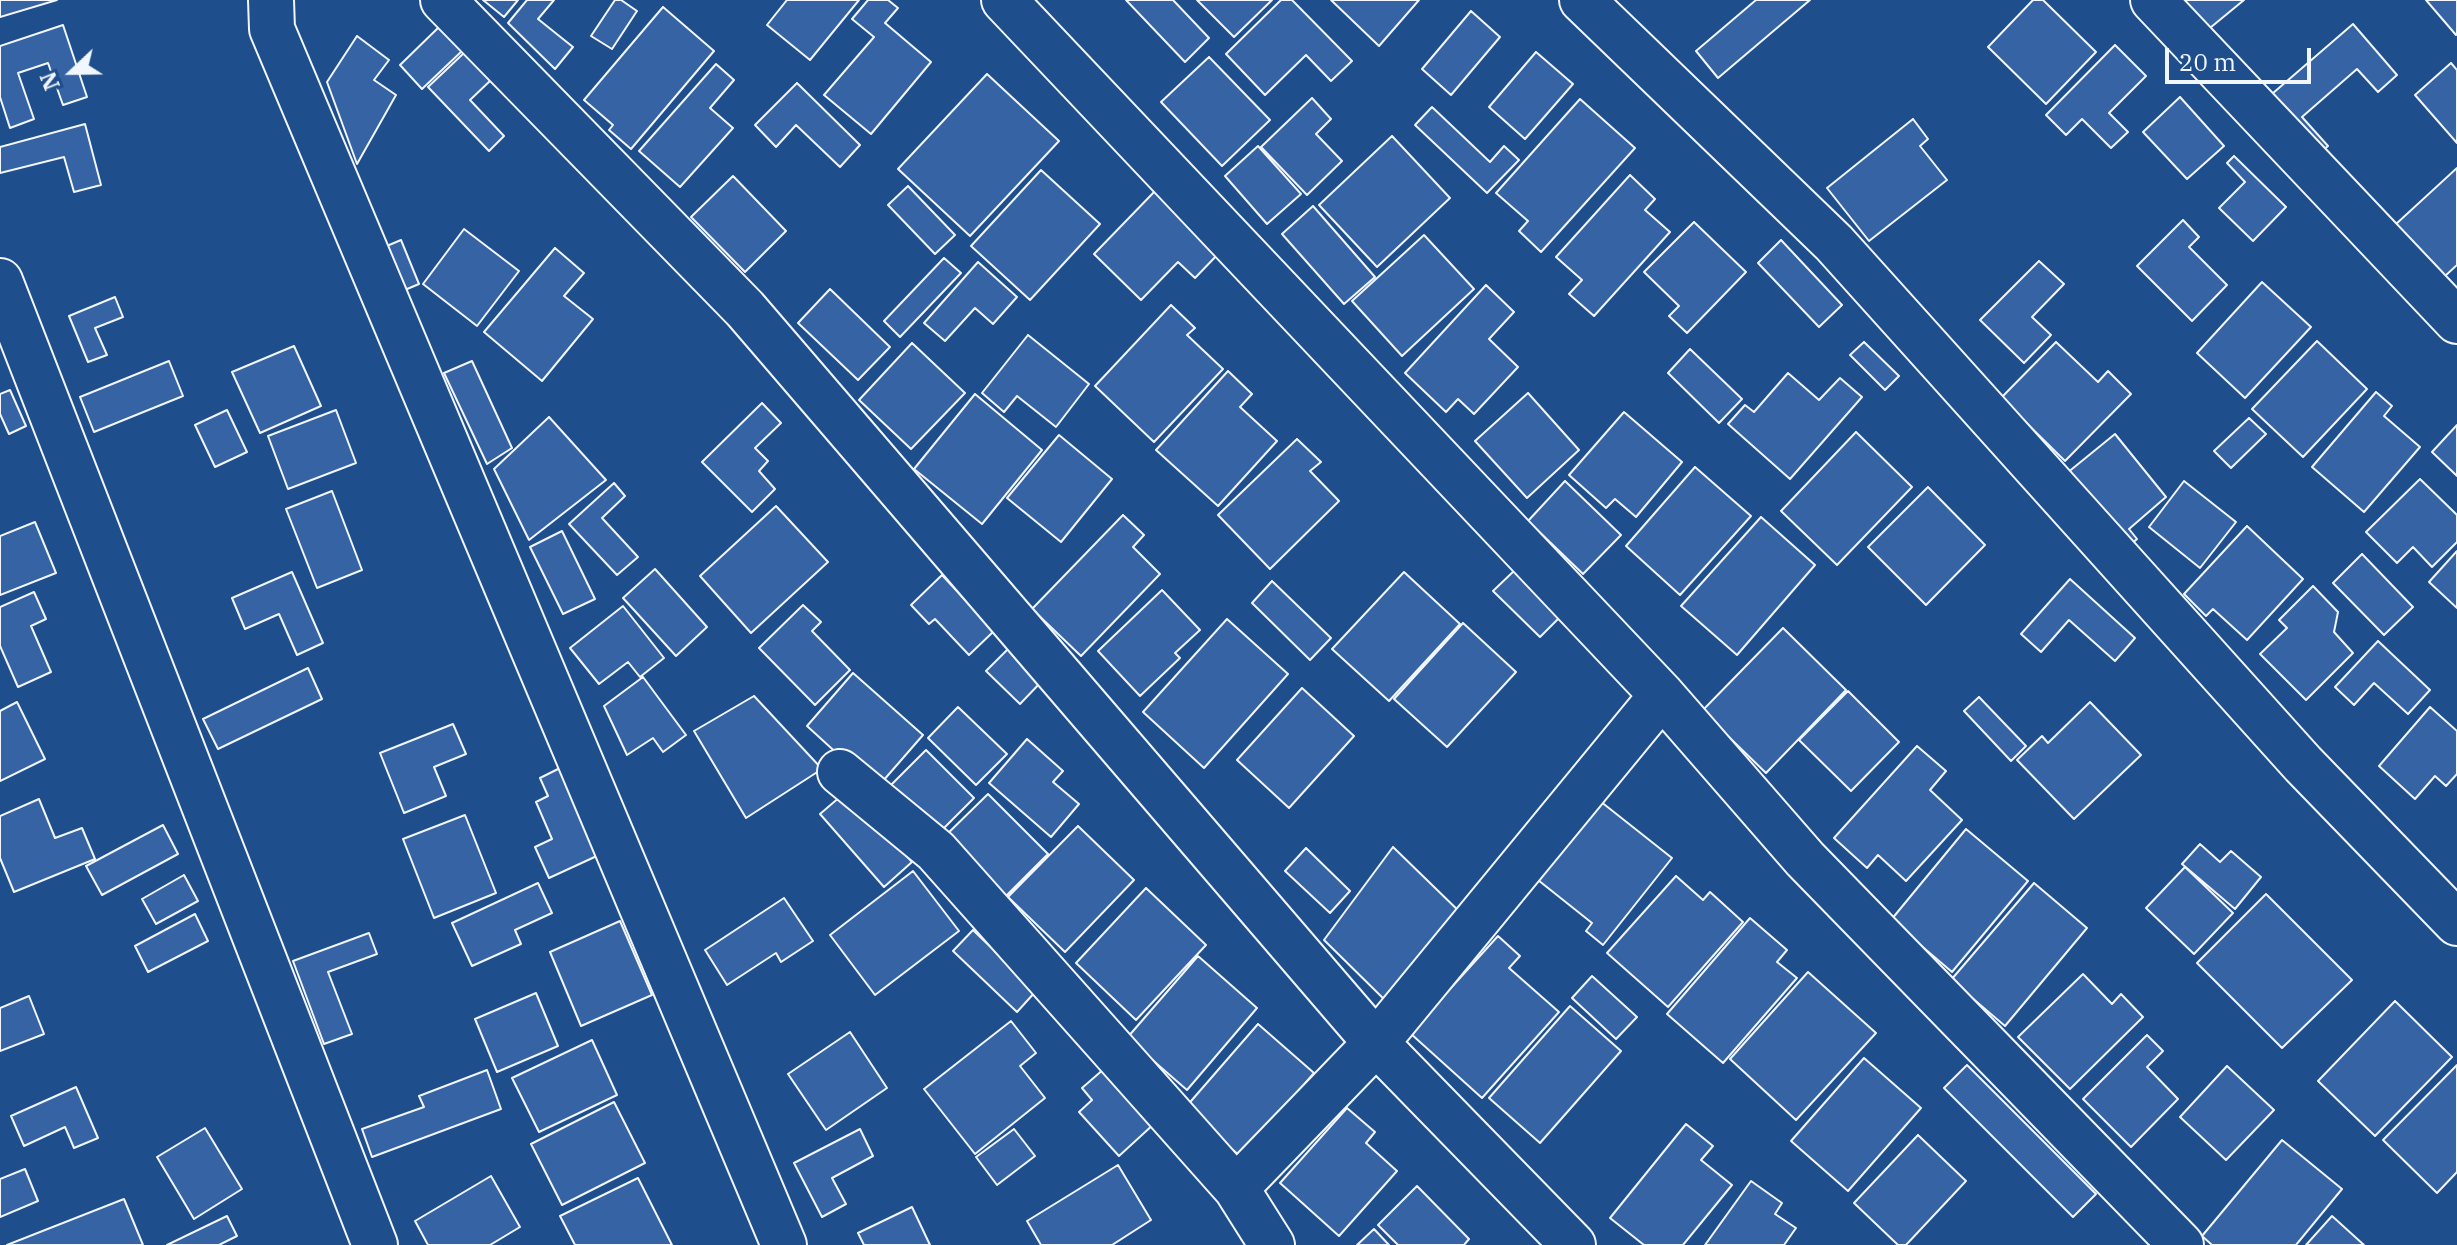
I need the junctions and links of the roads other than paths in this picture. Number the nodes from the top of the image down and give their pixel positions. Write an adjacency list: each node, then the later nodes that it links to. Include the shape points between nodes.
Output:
1 (271, 0): 14 (street, via 272,29)
2 (443, 0): 11 (street, via 745,309)
3 (1004, 0): 8 (street)
4 (1582, 0): 10 (street, via 1834,243 2303,764)
5 (2153, 0): 7 (street)
6 (0, 281): 13 (street)
7 (2457, 321)
8 (1662, 695): 11 (street); 17 (street, via 1805,859)
9 (840, 772): 12 (street, via 936,851)
10 (2457, 923)
11 (1376, 1043): 12 (street); 16 (street)
12 (1236, 1188): 15 (street)
13 (375, 1245)
14 (784, 1245)
15 (1272, 1245)
16 (1573, 1245)
17 (2181, 1245)

